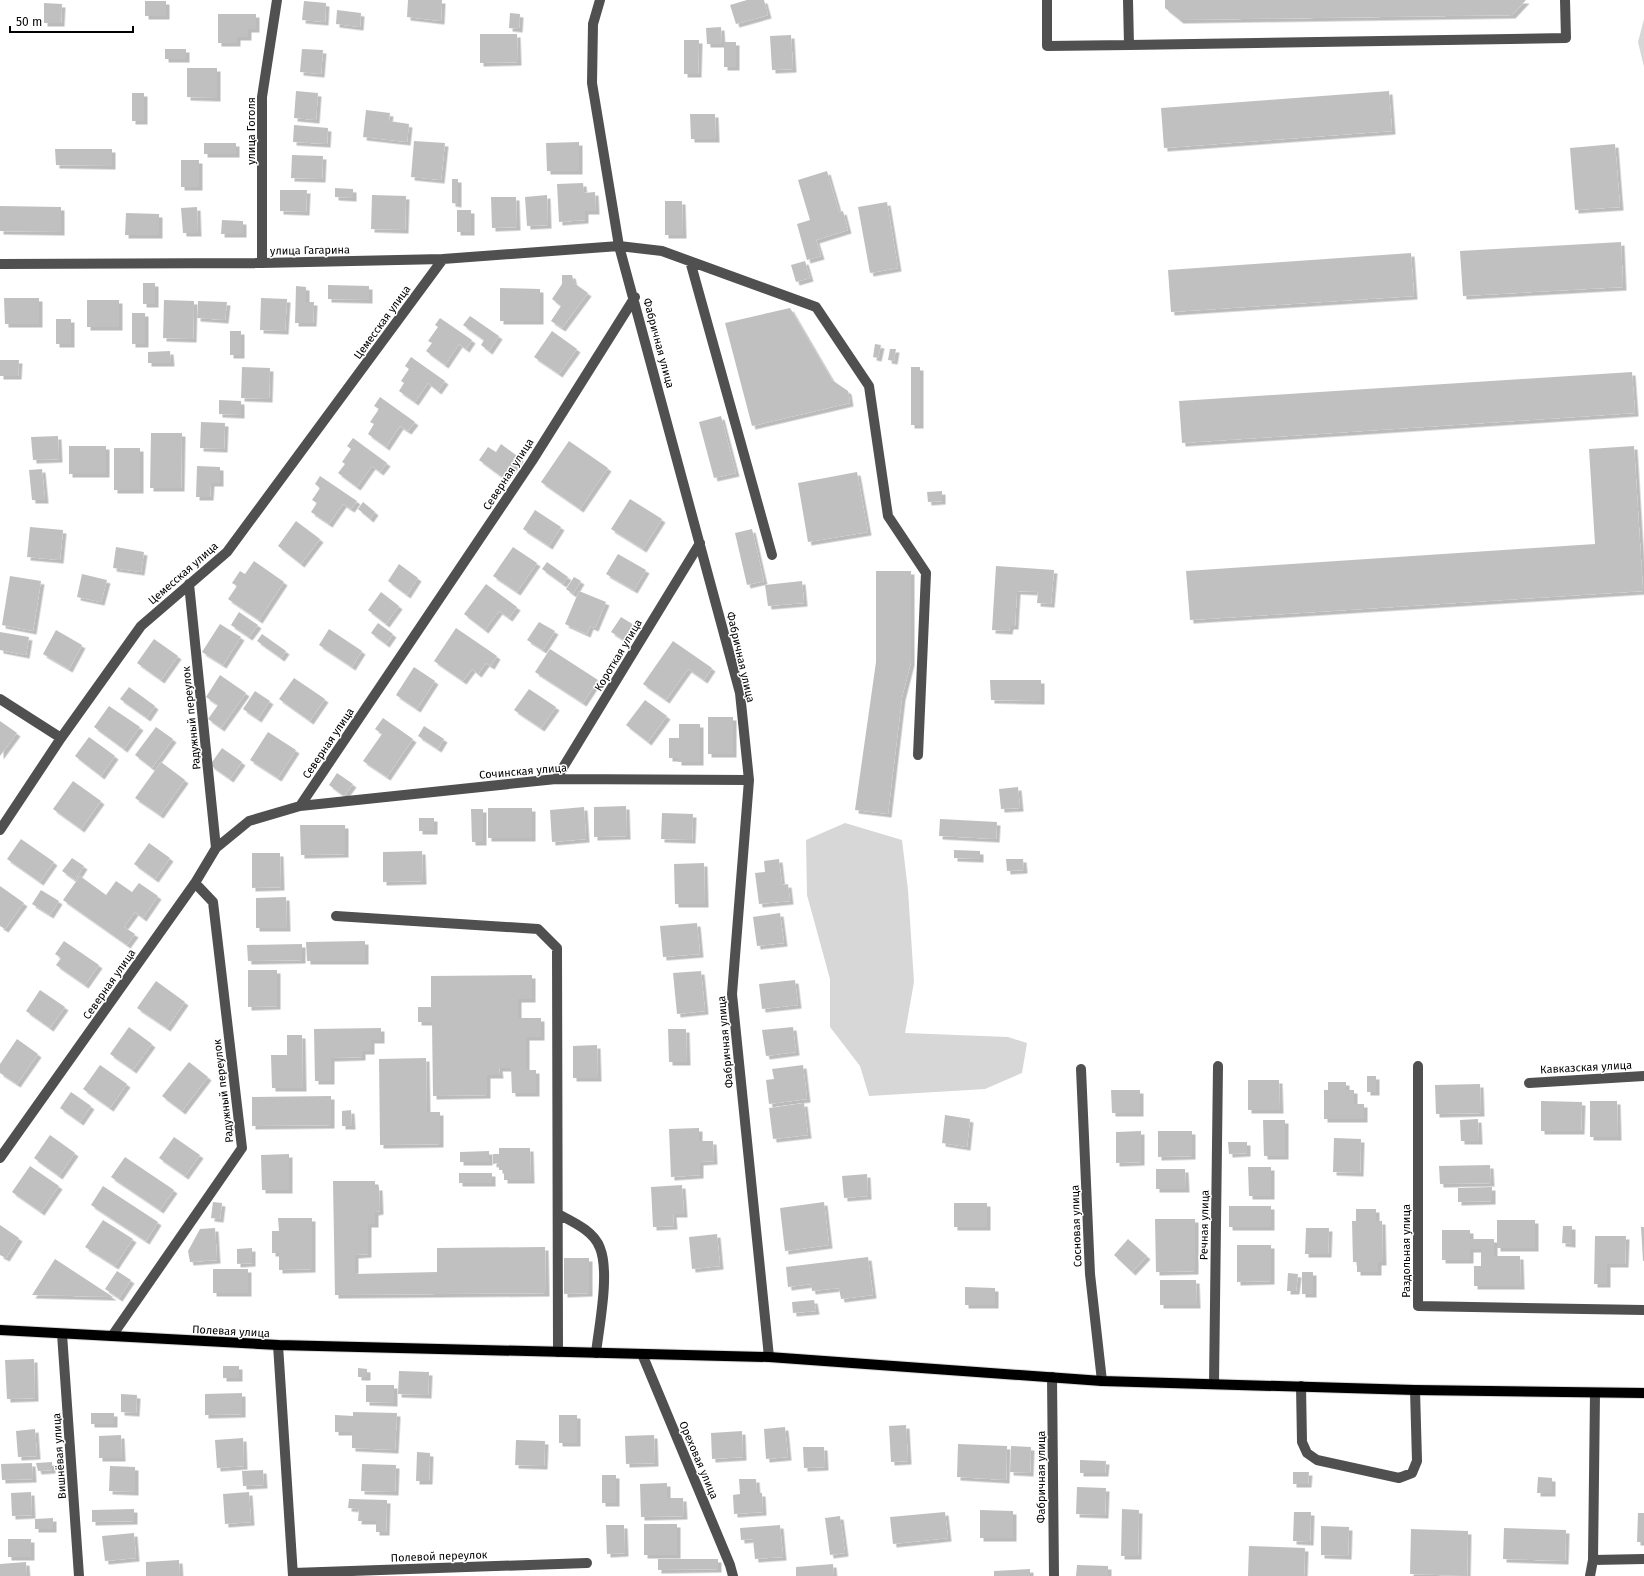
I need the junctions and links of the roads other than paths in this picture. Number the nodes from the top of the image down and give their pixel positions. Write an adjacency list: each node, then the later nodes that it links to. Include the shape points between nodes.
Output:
1 (277, 0): 10 (street, улица Гоголя, via 262,97)
2 (600, 0): 7 (street, Фабричная улица, via 593,24 592,83)
3 (1047, 0): 6 (street, via 1047,46)
4 (1128, 0): 6 (street)
5 (1565, 0): 6 (street, via 1566,38)
6 (1129, 45)
7 (619, 246): 8 (street, улица Гагарина); 9 (street, улица Гагарина, via 662,251); 12 (street, Фабричная улица)
8 (443, 259): 10 (street, улица Гагарина); 15 (street, Цемесская улица, via 228,552)
9 (690, 261): 14 (street); 18 (street, улица Гагарина, via 816,307 869,386 888,516 926,573)
10 (262, 263): 11 (street, улица Гагарина)
11 (0, 264)
12 (634, 297): 13 (street, Фабричная улица); 21 (street, Северная улица, via 532,461)
13 (700, 543): 19 (street, Короткая улица); 20 (street, Фабричная улица, via 740,693)
14 (772, 555)
15 (189, 584): 17 (street, Цемесская улица, via 141,626); 23 (street, Радужный переулок)
16 (0, 699): 17 (street)
17 (61, 738): 22 (street, Цемесская улица)
18 (918, 755)
19 (556, 779): 20 (street, Сочинская улица); 21 (street, Сочинская улица)
20 (749, 780): 41 (street, Фабричная улица, via 732,994)
21 (300, 806): 23 (street, Северная улица, via 249,821)
22 (0, 830)
23 (216, 848): 24 (street, Северная улица)
24 (195, 883): 31 (street, Северная улица); 36 (street, Радужный переулок, via 213,902 242,1148)
25 (336, 916): 32 (street, via 538,930 557,948)
26 (1218, 1066): 44 (street, Речная улица)
27 (1418, 1066): 33 (street, Раздольная улица, via 1418,1306)
28 (1081, 1069): 43 (street, Сосновая улица, via 1090,1274)
29 (1644, 1076): 30 (street, Кавказская улица)
30 (1529, 1082)
31 (0, 1158)
32 (558, 1214): 38 (street); 39 (street, via 589,1233 600,1248 604,1270)
33 (1644, 1310)
34 (0, 1330): 35 (main road, Полевая улица)
35 (62, 1334): 36 (main road, Полевая улица); 53 (street, Вишнёвая улица)
36 (112, 1336): 37 (main road, Полевая улица)
37 (278, 1345): 38 (main road); 52 (street, Полевая улица)
38 (558, 1352): 39 (main road)
39 (596, 1353): 40 (main road)
40 (642, 1354): 41 (main road); 54 (street, Ореховая улица)
41 (769, 1357): 42 (main road)
42 (1052, 1377): 43 (main road); 55 (street, Фабричная улица)
43 (1102, 1381): 44 (main road)
44 (1214, 1383): 45 (main road)
45 (1301, 1386): 46 (main road); 46 (street, via 1302,1442 1307,1453 1317,1460 1400,1478 1412,1473 1417,1461)
46 (1415, 1390): 47 (main road)
47 (1595, 1393): 48 (main road); 50 (street)
48 (1644, 1393)
49 (1644, 1559): 50 (street)
50 (1593, 1560): 56 (street)
51 (587, 1563): 52 (street, Полевой переулок)
52 (293, 1574)
53 (79, 1576)
54 (733, 1576)
55 (1054, 1576)
56 (1590, 1576)

